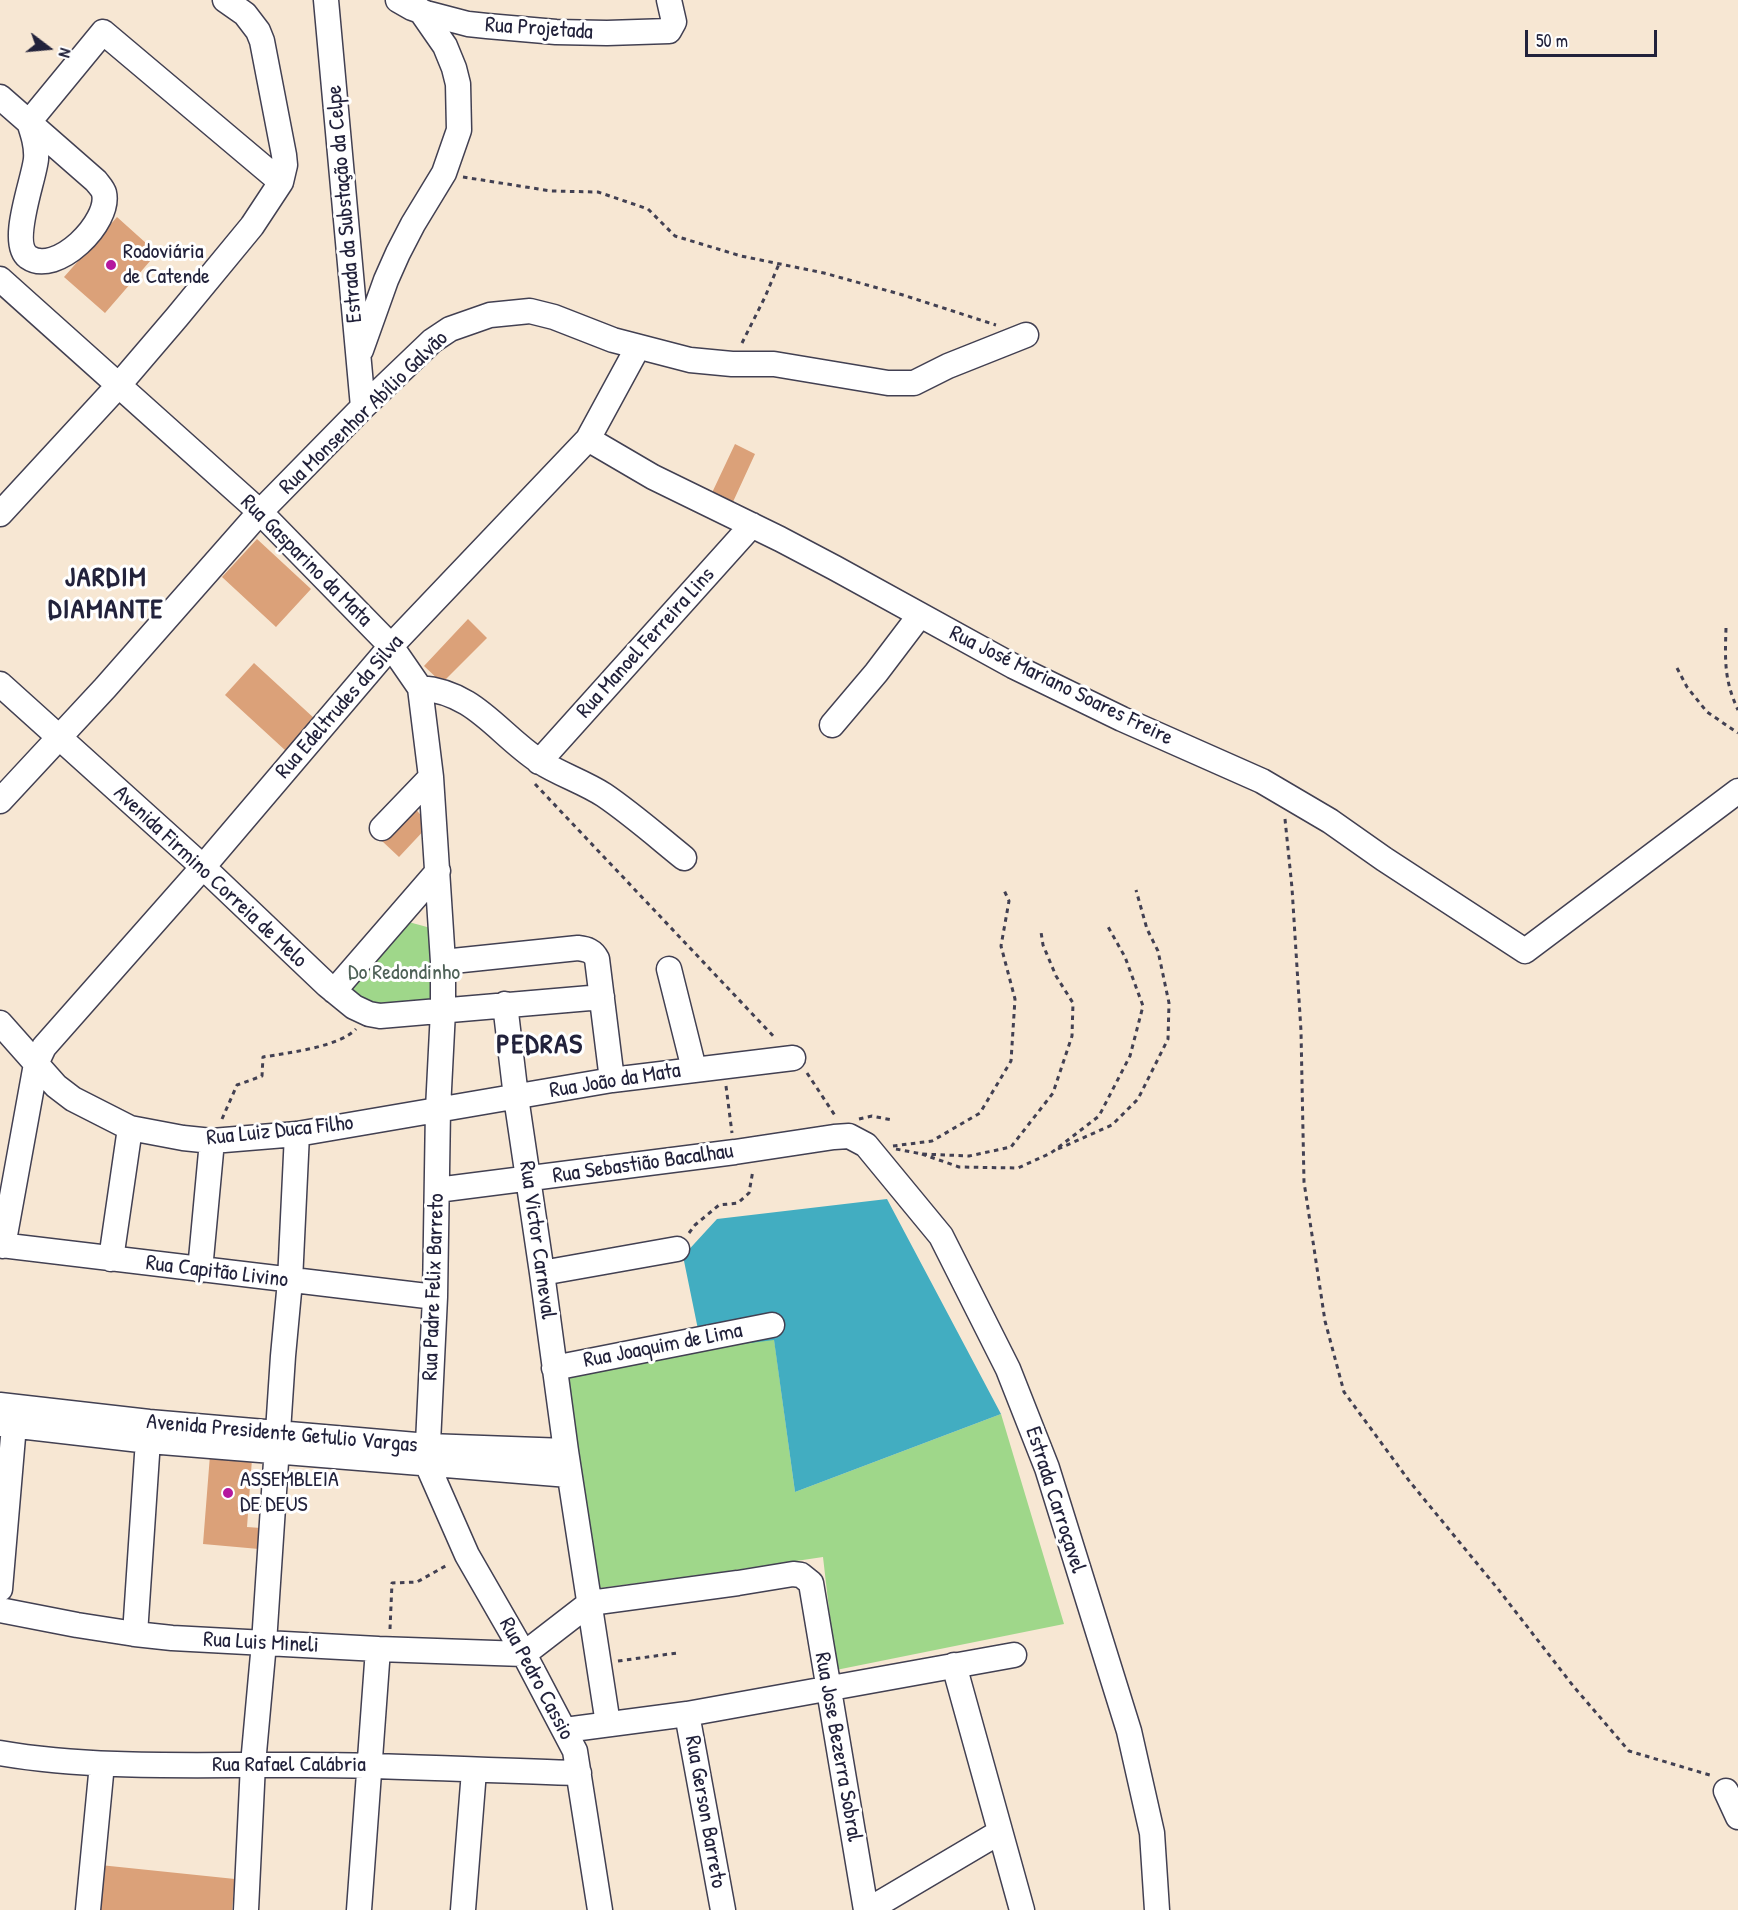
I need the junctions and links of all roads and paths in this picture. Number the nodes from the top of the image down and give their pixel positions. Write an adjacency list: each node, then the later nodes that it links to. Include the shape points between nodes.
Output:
1 (225, 0): 8 (street, via 245,14 262,40 284,155)
2 (326, 0): 13 (street, Estrada da Substação da Celpe)
3 (409, 5): 4 (street, Rua Projetada, via 468,24 576,32 669,31 674,22); 7 (street, via 450,55 458,84 459,130)
4 (671, 8)
5 (0, 96): 6 (street)
6 (29, 122): 6 (street, via 36,157 21,240 23,252 30,258 50,261 65,255 98,222 104,192); 8 (street, via 103,32)
7 (444, 173): 9 (path, via 551,191 598,192 648,209 675,236); 13 (street, via 398,253)
8 (281, 182): 15 (street, via 252,226)
9 (779, 264): 11 (path, via 903,295); 14 (path)
10 (0, 279): 15 (street, Rua Gasparino da Mata)
11 (1026, 335): 14 (street, Rua Monsenhor Abílio Galvão, via 914,383 888,383 774,364)
12 (638, 347): 14 (street, Rua Monsenhor Abílio Galvão, via 690,360); 16 (street, Rua Monsenhor Abílio Galvão, via 540,312 490,315 450,329 432,341); 17 (street, Rua Edeltrudes da Silva)
13 (359, 357): 16 (street, Estrada da Substação da Celpe)
14 (732, 364)
15 (118, 386): 18 (street, Rua Gasparino da Mata); 19 (street)
16 (363, 407): 18 (street, Rua Monsenhor Abílio Galvão)
17 (588, 439): 20 (street, Rua José Mariano Soares Freire, via 653,477); 23 (street, Rua Edeltrudes da Silva)
18 (260, 512): 23 (street, Rua Gasparino da Mata); 30 (street, Rua Monsenhor Abílio Galvão)
19 (0, 514)
20 (752, 525): 21 (street, Rua José Mariano Soares Freire); 31 (street, Rua Manoel Ferreira Lins)
21 (920, 615): 28 (street); 34 (street, Rua José Mariano Soares Freire, via 1092,705)
22 (1726, 628): 27 (path, via 1725,659 1730,691)
23 (391, 646): 26 (street, Rua Gasparino da Mata); 38 (street, Rua Edeltrudes da Silva)
24 (1677, 668): 29 (path, via 1707,712)
25 (0, 684): 30 (street, Avenida Firmino Correia de Melo)
26 (420, 688): 31 (street, via 439,690 466,701); 32 (street, Rua Padre Felix Barreto)
27 (1738, 710)
28 (832, 725)
29 (1738, 733)
30 (59, 737): 35 (street, Rua Monsenhor Abílio Galvão); 38 (street, Avenida Firmino Correia de Melo)
31 (539, 762): 37 (street, via 604,796); 52 (path, via 528,777)
32 (431, 777): 36 (street); 39 (street, Rua Padre Felix Barreto)
33 (1738, 791): 34 (street, Rua José Mariano Soares Freire, via 1525,951 1323,816)
34 (1282, 793): 106 (path, via 1301,1031 1304,1182 1325,1321 1344,1392 1410,1482 1629,1751 1715,1777)
35 (0, 801)
36 (382, 828)
37 (684, 858)
38 (202, 867): 46 (street, Avenida Firmino Correia de Melo); 53 (street, Rua Edeltrudes da Silva, via 49,1040)
39 (438, 871): 44 (street, Rua Padre Felix Barreto); 46 (street)
40 (1004, 890): 66 (path, via 1010,902 1001,946 1015,999 1011,1061 980,1113 932,1141 885,1148)
41 (1136, 890): 65 (path, via 1158,951 1169,1003 1168,1039 1138,1099 1112,1125)
42 (1107, 924): 65 (path, via 1125,957 1143,1006 1130,1056 1099,1116)
43 (1041, 932): 66 (path, via 1056,976 1073,1003 1072,1036 1053,1093 1011,1147 969,1156)
44 (443, 962): 47 (street, via 578,948 595,954); 49 (street, Rua Padre Felix Barreto)
45 (669, 969): 55 (street)
46 (334, 991): 50 (street, Avenida Firmino Correia de Melo)
47 (602, 997): 48 (street); 56 (street)
48 (505, 1004): 49 (street); 57 (street, Rua Victor Carneval)
49 (443, 1011): 50 (street); 58 (street, Rua Padre Felix Barreto)
50 (369, 1014): 63 (path, via 350,1035 306,1051 263,1056 262,1076 237,1084)
51 (0, 1023): 53 (street, Rua Luiz Duca Filho)
52 (793, 1058): 54 (street, Rua João da Mata); 62 (path)
53 (36, 1064): 60 (street, Rua Luiz Duca Filho, via 73,1099); 69 (street, Rua Edeltrudes da Silva)
54 (724, 1067): 55 (street, Rua João da Mata); 64 (path)
55 (694, 1070): 56 (street, Rua João da Mata)
56 (612, 1080): 57 (street, Rua João da Mata)
57 (516, 1097): 58 (street, Rua João da Mata); 67 (street, Rua Victor Carneval)
58 (438, 1109): 61 (street, Rua Luiz Duca Filho); 68 (street, Rua Padre Felix Barreto)
59 (892, 1120): 62 (path, via 872,1116 859,1119 852,1124)
60 (130, 1128): 63 (street, Rua Luiz Duca Filho); 71 (street)
61 (297, 1134): 63 (street, Rua Luiz Duca Filho); 74 (street)
62 (849, 1136): 64 (street, Rua Sebastião Bacalhau); 117 (street, Estrada Carroçavel, via 866,1145 941,1236 1008,1369 1047,1468 1129,1731 1152,1833)
63 (212, 1141): 72 (street)
64 (744, 1151): 67 (street, Rua Sebastião Bacalhau); 70 (path, via 754,1159 749,1193 738,1203 719,1205 695,1225)
65 (1051, 1153): 66 (path, via 1018,1168 959,1167)
66 (922, 1154)
67 (528, 1180): 68 (street, Rua Sebastião Bacalhau); 73 (street, Rua Victor Carneval)
68 (437, 1190): 75 (street, Rua Padre Felix Barreto)
69 (2, 1245): 71 (street, Rua Capitão Livino)
70 (677, 1249): 73 (street)
71 (111, 1259): 72 (street, Rua Capitão Livino)
72 (200, 1270): 74 (street, Rua Capitão Livino)
73 (542, 1273): 77 (street, Rua Victor Carneval)
74 (290, 1281): 75 (street, Rua Capitão Livino); 80 (street)
75 (435, 1297): 82 (street, Rua Padre Felix Barreto)
76 (772, 1325): 77 (street, Rua Joaquim de Lima)
77 (554, 1368): 81 (street, Rua Victor Carneval)
78 (8, 1415): 79 (street, Avenida Presidente Getulio Vargas); 85 (street)
79 (149, 1432): 80 (street, Avenida Presidente Getulio Vargas); 88 (street)
80 (277, 1442): 82 (street, Avenida Presidente Getulio Vargas); 89 (street)
81 (566, 1451): 82 (street, Avenida Presidente Getulio Vargas); 83 (street, Rua Victor Carneval)
82 (428, 1455): 83 (street, Avenida Presidente Getulio Vargas); 84 (street, Rua Pedro Cassio)
83 (569, 1475): 86 (street, Rua Victor Carneval)
84 (467, 1555): 90 (path, via 417,1582 392,1583); 92 (street, Rua Pedro Cassio)
85 (0, 1589)
86 (590, 1603): 92 (street); 94 (street, Rua Victor Carneval); 96 (street, Rua Jose Bezerra Sobral, via 801,1575 811,1583)
87 (0, 1610): 88 (street, Rua Luis Mineli)
88 (135, 1634): 89 (street, Rua Luis Mineli)
89 (264, 1643): 90 (street, Rua Luis Mineli); 102 (street)
90 (384, 1649): 92 (street, Rua Luis Mineli); 103 (street)
91 (677, 1653): 94 (path)
92 (525, 1654): 99 (street, Rua Pedro Cassio)
93 (1014, 1655): 95 (street)
94 (599, 1664): 98 (street, Rua Victor Carneval)
95 (954, 1665): 96 (street); 108 (street)
96 (828, 1689): 97 (street); 115 (street, Rua Jose Bezerra Sobral)
97 (687, 1714): 98 (street); 114 (street, Rua Gerson Barreto)
98 (608, 1724): 99 (street)
99 (565, 1730): 105 (street, Rua Pedro Cassio, via 575,1751)
100 (0, 1753): 101 (street, Rua Rafael Calábria)
101 (102, 1764): 102 (street, Rua Rafael Calábria); 109 (street)
102 (253, 1764): 103 (street, Rua Rafael Calábria); 110 (street)
103 (371, 1765): 104 (street, Rua Rafael Calábria); 111 (street)
104 (474, 1771): 105 (street, Rua Rafael Calábria); 112 (street)
105 (579, 1773): 113 (street, Rua Pedro Cassio)
106 (1726, 1791): 107 (street)
107 (1738, 1817)
108 (1000, 1832): 115 (street); 116 (street)
109 (88, 1910)
110 (246, 1910)
111 (359, 1910)
112 (463, 1910)
113 (600, 1910)
114 (723, 1910)
115 (867, 1910)
116 (1022, 1910)
117 (1157, 1910)

